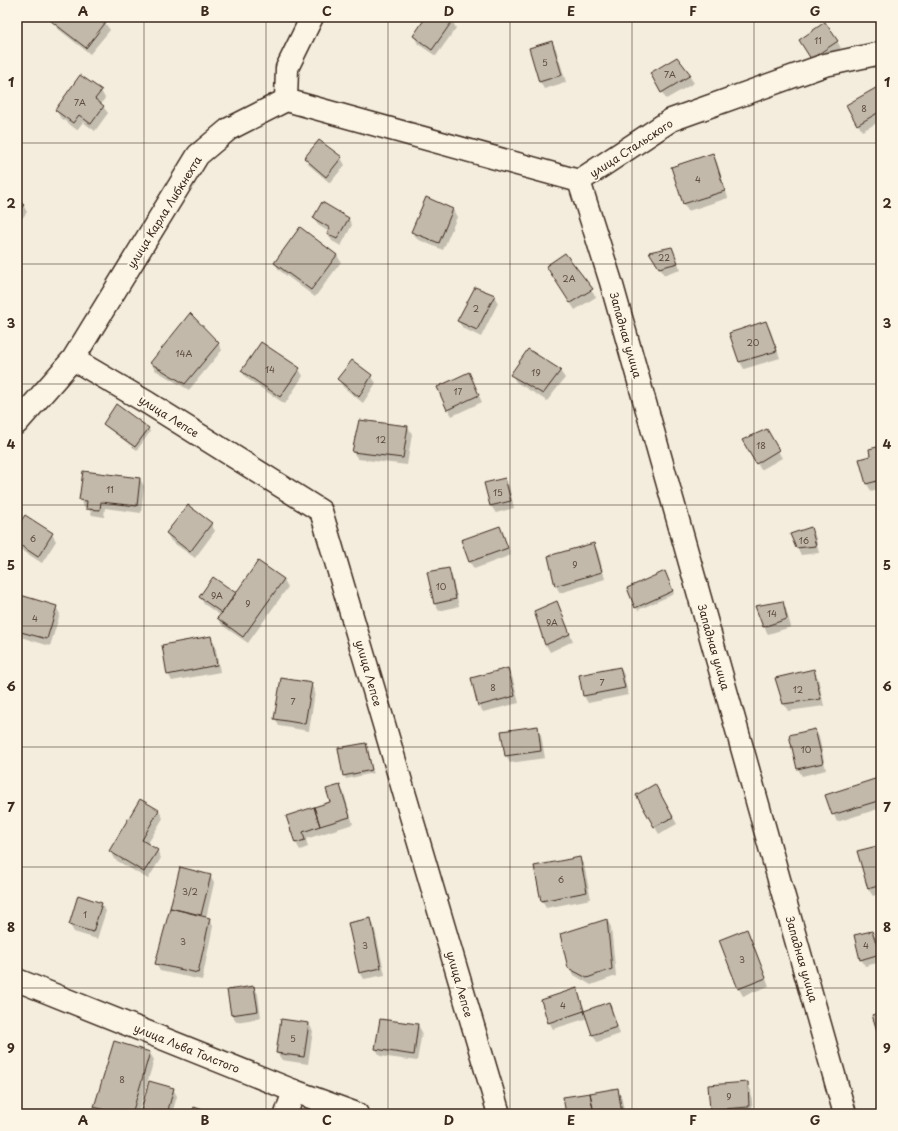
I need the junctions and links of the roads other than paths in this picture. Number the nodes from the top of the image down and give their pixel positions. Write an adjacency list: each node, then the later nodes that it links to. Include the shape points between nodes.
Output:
1 (312, 17): 3 (street, via 287,68)
2 (881, 53): 4 (street, улица Стальского, via 825,64 671,120)
3 (286, 100): 4 (street, улица Стальского); 5 (street, улица Карла Либкнехта, via 229,129 198,156)
4 (579, 181): 12 (street, Западная улица, via 613,290)
5 (73, 359): 6 (street, улица Карла Либкнехта); 11 (street, улица Лепсе, via 321,511)
6 (17, 423)
7 (17, 980): 8 (street, улица Льва Толстого)
8 (294, 1091): 9 (street); 10 (street, улица Льва Толстого)
9 (286, 1114)
10 (357, 1114)
11 (499, 1114)
12 (845, 1114)

